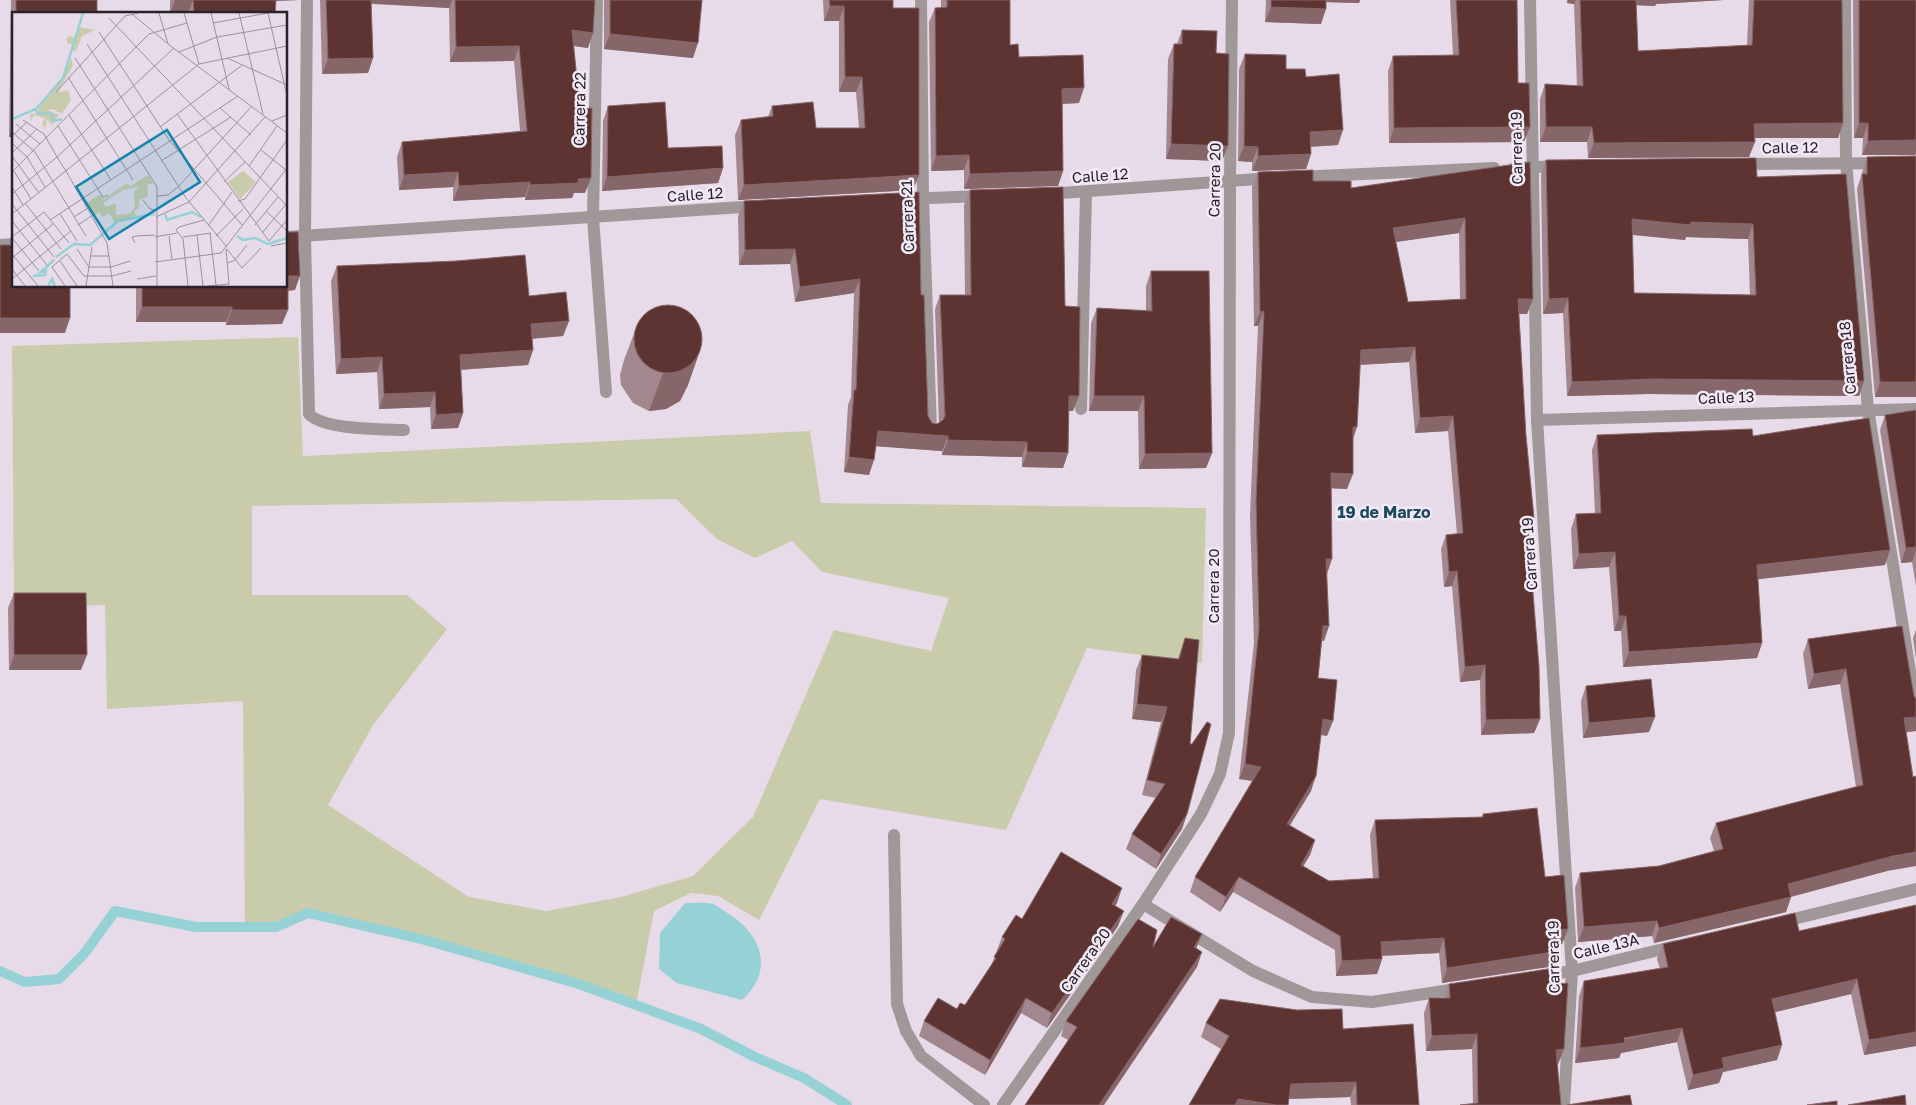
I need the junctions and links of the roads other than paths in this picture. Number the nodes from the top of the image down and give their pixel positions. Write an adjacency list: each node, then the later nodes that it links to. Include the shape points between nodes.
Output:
1 (307, 0): 21 (street)
2 (597, 0): 19 (street, Carrera 22)
3 (921, 0): 16 (street, Carrera 21)
4 (1232, 0): 12 (street, Carrera 20)
5 (1530, 0): 11 (street, Carrera 19)
6 (1845, 0): 7 (street, Carrera 18)
7 (1846, 162): 8 (street, Calle 12); 9 (street, Calle 12); 24 (street, Carrera 18)
8 (1916, 163)
9 (1728, 164)
10 (1572, 166): 11 (street, Calle 12)
11 (1532, 167): 12 (street, Calle 12); 26 (street, Carrera 19)
12 (1230, 180): 13 (street, Calle 12); 32 (street, Carrera 20, via 1228,733 1220,774 1201,814)
13 (1086, 193): 14 (street, Calle 12); 23 (street)
14 (1038, 195)
15 (1000, 196): 16 (street)
16 (922, 198): 17 (street); 28 (street, Carrera 21)
17 (893, 200)
18 (766, 206): 19 (street, Calle 12)
19 (593, 218): 21 (street, Calle 12); 22 (street, Carrera 22)
20 (288, 237): 21 (street, Calle 12)
21 (304, 237): 27 (street, via 309,414 328,423)
22 (606, 392)
23 (1081, 409)
24 (1868, 409): 25 (street, Calle 13); 26 (street, Calle 13); 29 (street, Carrera 18)
25 (1916, 409)
26 (1537, 420): 35 (street, Carrera 19)
27 (404, 430)
28 (931, 431)
29 (1916, 709)
30 (894, 835): 38 (street, via 896,1004 906,1031 921,1056)
31 (1916, 890): 33 (street)
32 (1143, 904): 37 (street, via 1253,971 1312,997 1372,1002); 39 (street, Carrera 20)
33 (1772, 924)
34 (1686, 944): 35 (street, Calle 13A)
35 (1572, 971): 36 (street, Calle 13A); 40 (street, Carrera 19)
36 (1524, 978)
37 (1477, 986)
38 (984, 1105)
39 (1003, 1105)
40 (1564, 1105)

